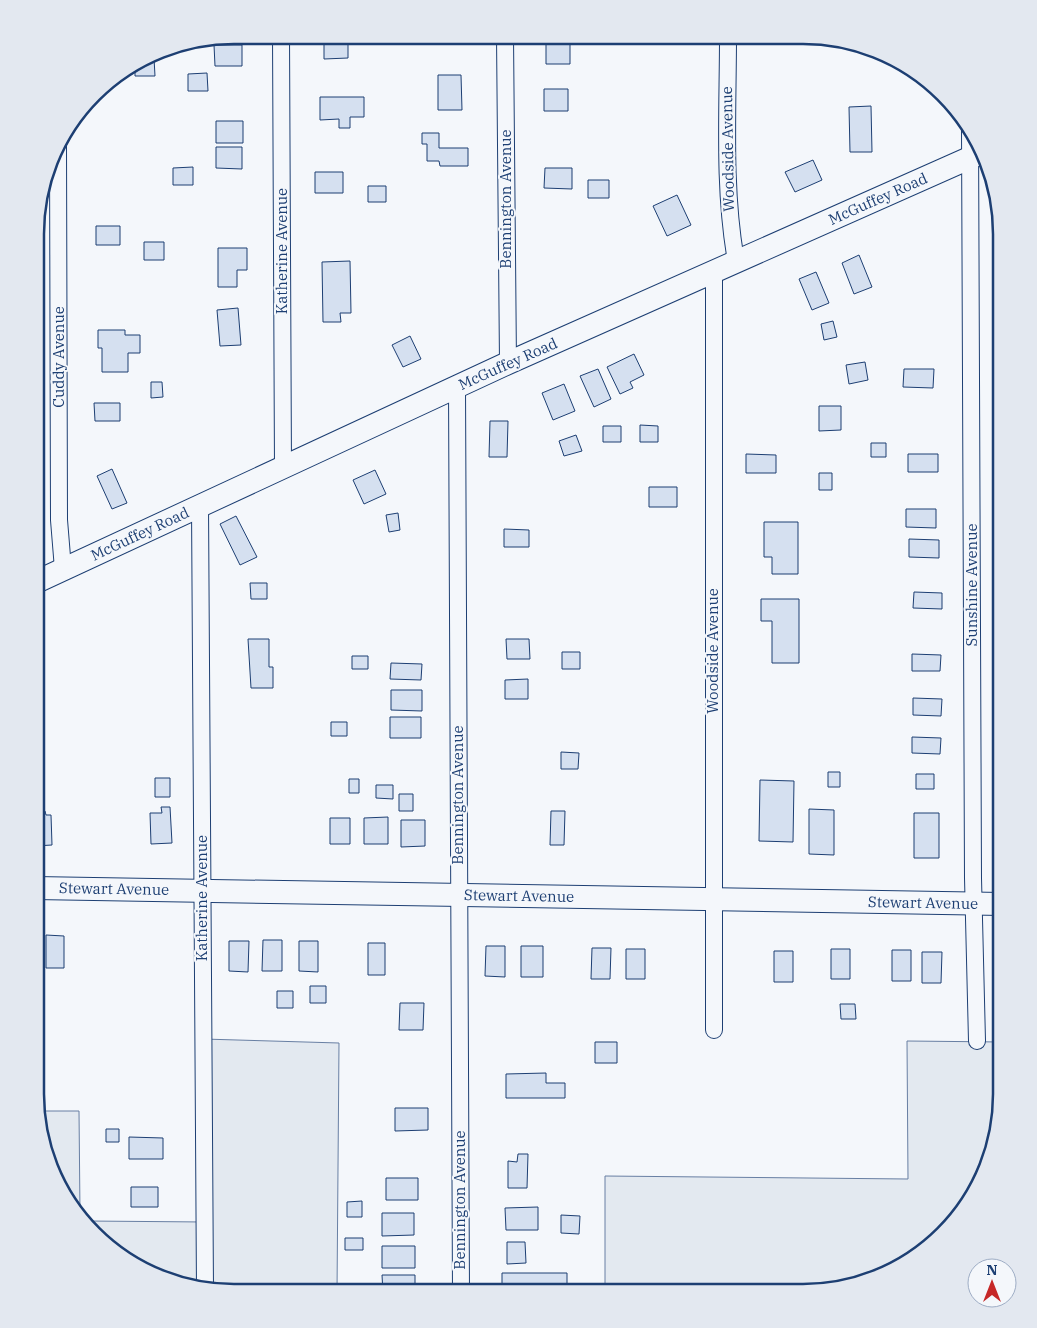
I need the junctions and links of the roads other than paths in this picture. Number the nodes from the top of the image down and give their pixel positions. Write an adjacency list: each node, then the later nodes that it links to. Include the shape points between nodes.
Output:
1 (281, 44): 10 (street, Katherine Avenue)
2 (505, 44): 8 (street, Bennington Avenue)
3 (728, 44): 6 (street, Woodside Avenue, via 728,187)
4 (976, 155): 6 (street, McGuffey Road); 18 (street, Sunshine Avenue)
5 (58, 161): 12 (street, Cuddy Avenue, via 59,510)
6 (736, 261): 7 (street, McGuffey Road)
7 (714, 271): 8 (street, McGuffey Road); 17 (street, Woodside Avenue)
8 (508, 363): 9 (street, McGuffey Road)
9 (457, 387): 10 (street, McGuffey Road); 16 (street, Bennington Avenue)
10 (283, 468): 11 (street, McGuffey Road)
11 (200, 506): 12 (street, McGuffey Road); 15 (street, Katherine Avenue)
12 (63, 569): 13 (street, McGuffey Road)
13 (44, 578)
14 (44, 888): 15 (street, Stewart Avenue)
15 (202, 891): 16 (street, Stewart Avenue); 22 (street, Katherine Avenue)
16 (459, 895): 17 (street, Stewart Avenue); 23 (street, Bennington Avenue)
17 (716, 900): 18 (street, Stewart Avenue); 20 (street, Woodside Avenue)
18 (973, 904): 19 (street, Stewart Avenue); 21 (street, Sunshine Avenue)
19 (993, 904)
20 (714, 1030)
21 (977, 1040)
22 (205, 1282)
23 (460, 1284)

